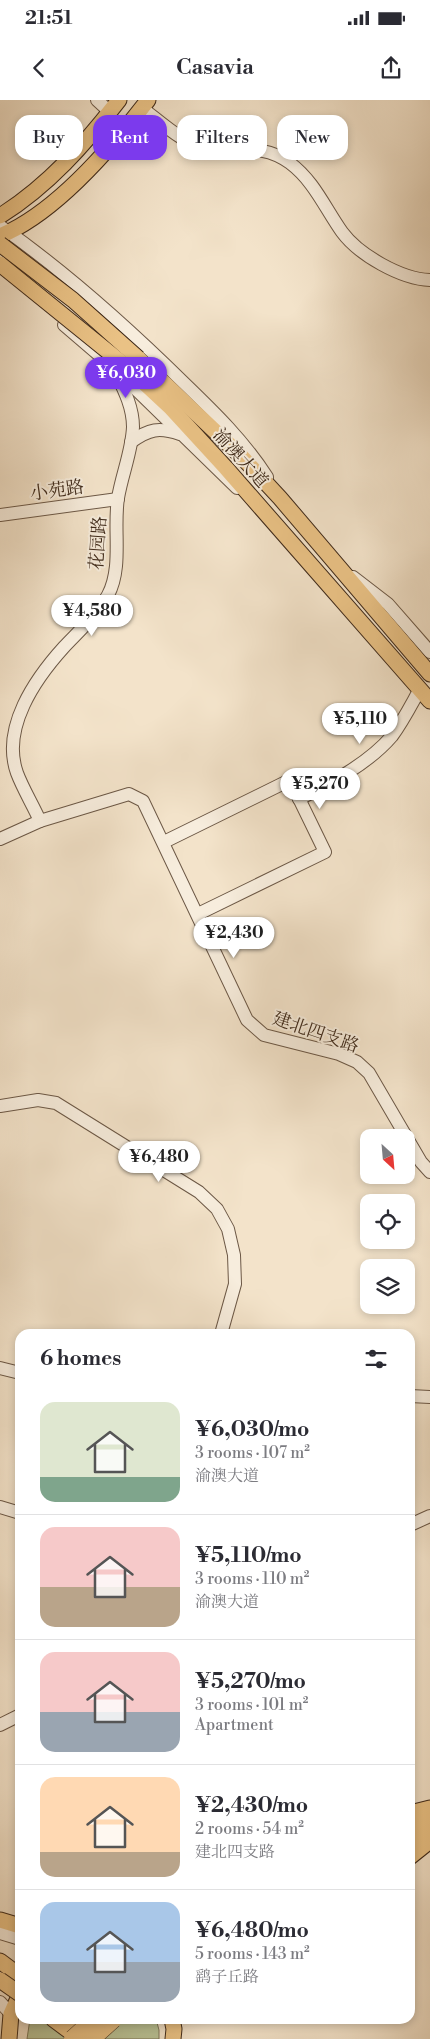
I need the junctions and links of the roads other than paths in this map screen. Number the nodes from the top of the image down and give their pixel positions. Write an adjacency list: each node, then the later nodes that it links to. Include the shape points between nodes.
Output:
1 (96, 100): 3 (street)
2 (145, 104): 5 (main road, via 82,176 49,205); 9 (street, via 197,146 257,149 289,162 317,191 349,240 386,266 408,276)
3 (115, 106): 4 (main road, via 42,186)
4 (0, 216)
5 (2, 234): 6 (street); 11 (main road, 渝澳大道, bridge, via 73,300)
6 (50, 263): 10 (street, via 39,261 26,268 22,279); 14 (street, via 148,347 217,416 254,457)
7 (0, 264): 11 (main road, 渝澳大道, bridge)
8 (0, 273): 10 (street)
9 (430, 280)
10 (26, 292): 11 (street)
11 (126, 364): 12 (street); 13 (street, 花园路, via 126,394 133,427); 14 (main road, 渝澳大道, via 221,437); 16 (main road, 渝澳大道, via 170,407)
12 (184, 436): 13 (street, via 165,429 155,430); 16 (street)
13 (131, 442): 15 (street, 花园路)
14 (280, 498): 18 (main road, 渝澳大道)
15 (118, 499): 17 (street, 小苑路); 24 (street, 花园路, via 115,571 108,595 48,664 30,692 19,720 13,746 17,772)
16 (263, 510): 21 (main road, 渝澳大道)
17 (0, 515)
18 (339, 566): 19 (street, via 388,604); 20 (main road, 渝澳大道)
19 (430, 652)
20 (430, 674)
21 (420, 689): 22 (main road, 渝澳大道); 23 (street, via 391,737 339,779)
22 (430, 701)
23 (299, 799): 26 (street, via 290,780); 27 (street, via 325,852)
24 (40, 821): 25 (street, 建北四支路); 26 (street, 建北四支路, via 129,794 143,801)
25 (0, 839)
26 (164, 842): 27 (street, 建北四支路)
27 (198, 914): 29 (street, 建北四支路, via 247,1020 264,1035 339,1054 357,1062 370,1073)
28 (0, 1106): 30 (street, via 38,1100 56,1103 199,1192 217,1209 228,1229 234,1255 235,1284)
29 (430, 1172)
30 (223, 1329)
31 (0, 1368): 32 (street)
32 (15, 1372)
33 (415, 1396): 34 (street)
34 (430, 1397)
35 (0, 1507): 36 (street)
36 (15, 1512)
37 (430, 1517): 38 (street)
38 (415, 1523)
39 (15, 1718): 40 (street)
40 (0, 1725)
41 (430, 1808): 42 (main road)
42 (415, 1812)
43 (430, 1816): 44 (highway)
44 (415, 1824)
45 (430, 1833): 46 (highway)
46 (415, 1840)
47 (430, 1841): 48 (main road)
48 (415, 1853)
49 (0, 1920): 50 (main road)
50 (15, 1924)
51 (0, 1933): 52 (street)
52 (15, 1938)
53 (0, 1961): 54 (main road)
54 (15, 1972)
55 (0, 1980): 56 (main road, bridge)
56 (15, 1990)
57 (0, 2002): 59 (street)
58 (15, 2006): 59 (main road)
59 (12, 2014): 65 (main road)
60 (60, 2024): 67 (main road)
61 (83, 2024): 69 (main road, bridge)
62 (90, 2024): 66 (highway, bridge)
63 (108, 2024): 68 (highway, bridge)
64 (173, 2024): 70 (main road)
65 (9, 2039)
66 (73, 2039)
67 (80, 2039)
68 (91, 2039)
69 (103, 2039)
70 (173, 2039)

